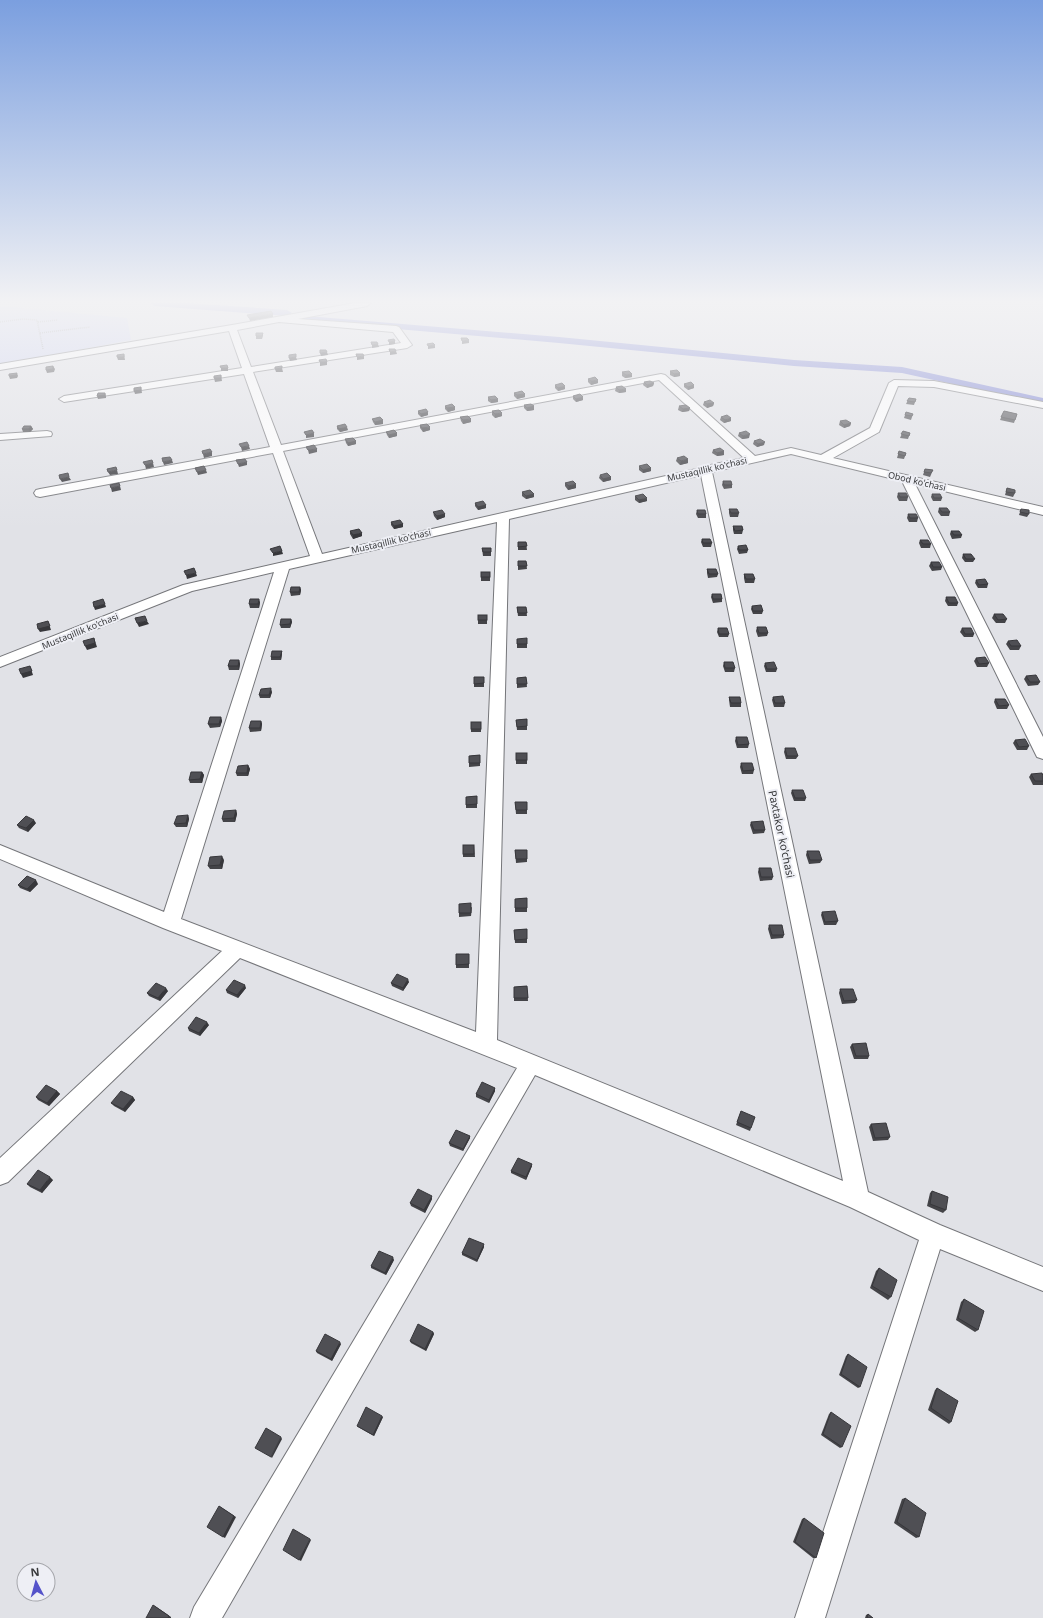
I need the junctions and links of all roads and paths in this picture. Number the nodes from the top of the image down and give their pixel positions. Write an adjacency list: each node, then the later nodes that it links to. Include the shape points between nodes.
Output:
1 (193, 379): 5 (street)
2 (250, 379): 9 (street)
3 (653, 379): 9 (street)
4 (663, 379): 12 (street)
5 (64, 399)
6 (1043, 405): 11 (street, via 934,384 894,383 875,430)
7 (47, 434): 8 (street)
8 (0, 437)
9 (276, 448): 15 (street); 18 (street)
10 (791, 451): 11 (street, Obod ko'chasi); 12 (street, Mustaqillik ko'chasi)
11 (824, 458): 14 (street, Obod ko'chasi)
12 (752, 459): 13 (street, Mustaqillik ko'chasi)
13 (706, 470): 17 (street, Mustaqillik ko'chasi); 28 (street, Paxtakor ko'chasi)
14 (906, 478): 16 (street, Obod ko'chasi); 21 (street)
15 (40, 493)
16 (1043, 511)
17 (503, 516): 18 (street, Mustaqillik ko'chasi); 25 (street)
18 (317, 558): 19 (street, Mustaqillik ko'chasi)
19 (283, 566): 20 (street, Mustaqillik ko'chasi, via 188,588); 23 (street)
20 (0, 662)
21 (1043, 753)
22 (0, 852): 23 (street)
23 (170, 923): 24 (street)
24 (237, 949): 25 (street); 27 (street)
25 (486, 1045): 26 (street)
26 (531, 1063): 28 (street); 31 (street)
27 (0, 1174)
28 (858, 1199): 29 (street)
29 (933, 1234): 30 (street); 32 (street)
30 (1043, 1279)
31 (205, 1618)
32 (810, 1618)

